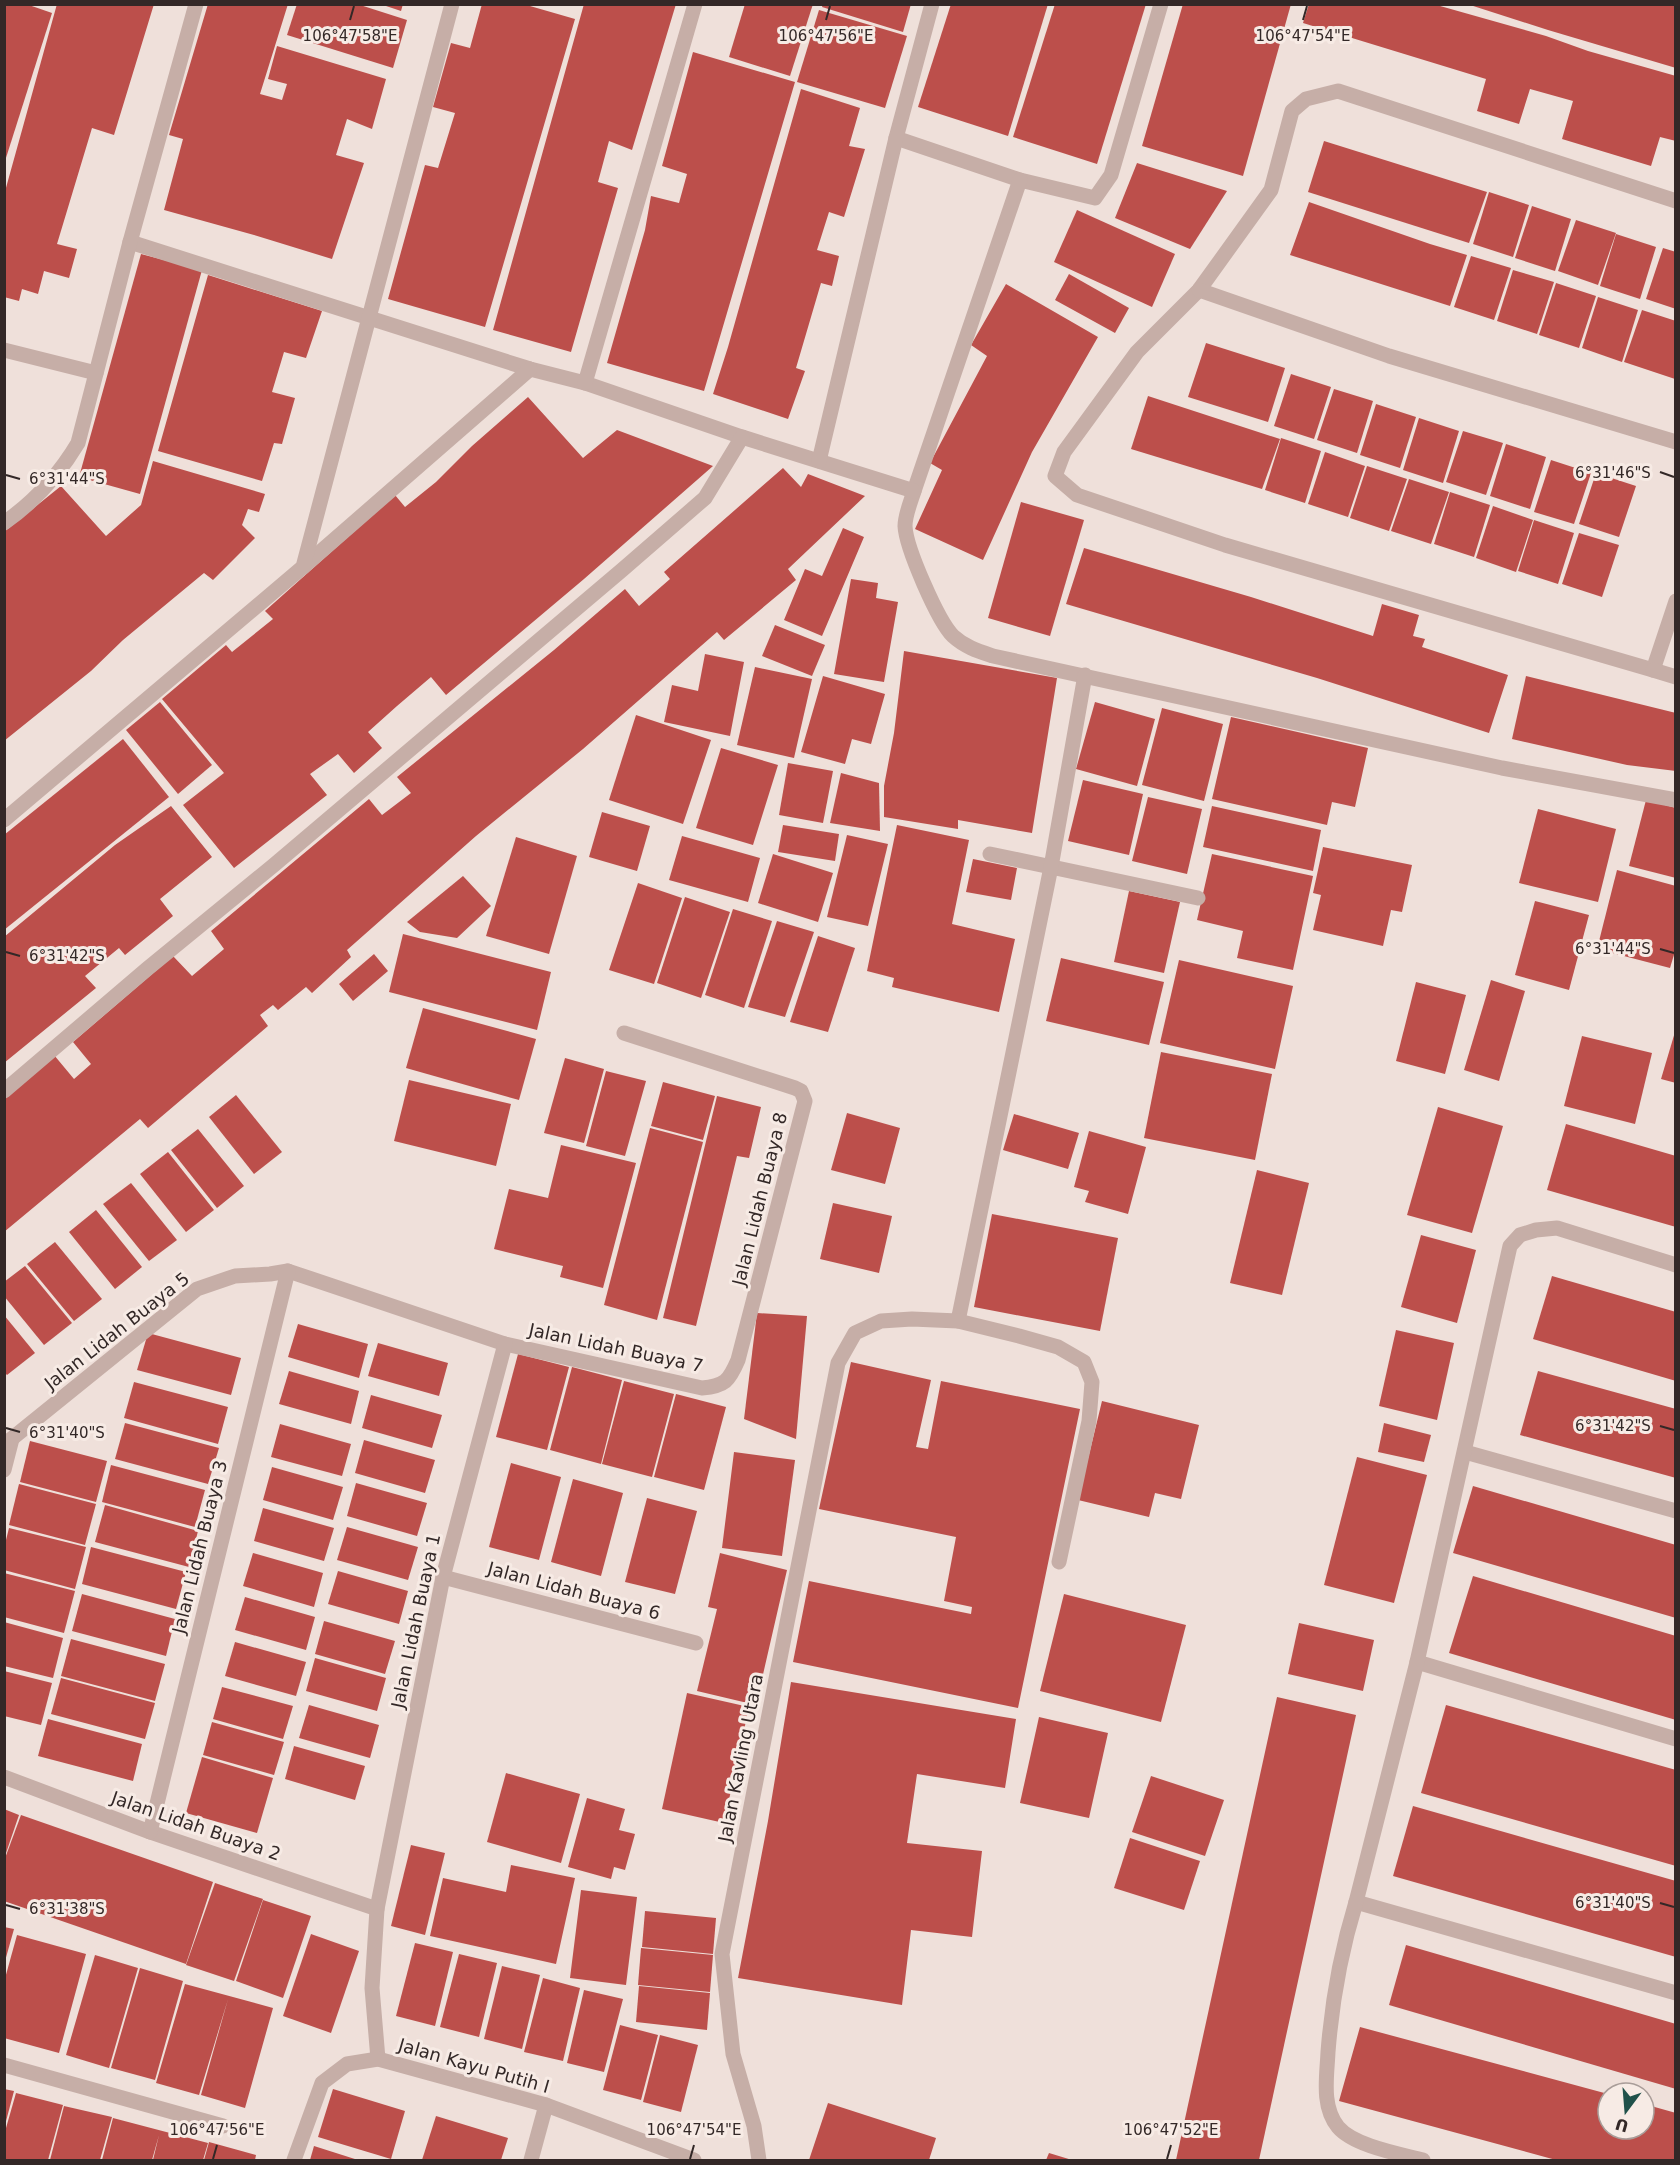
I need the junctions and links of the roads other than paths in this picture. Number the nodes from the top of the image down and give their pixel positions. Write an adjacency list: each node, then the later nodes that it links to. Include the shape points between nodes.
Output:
1 (196, 4): 9 (street)
2 (452, 4): 11 (street)
3 (696, 4): 15 (street)
4 (932, 4): 6 (street)
5 (1161, 4): 7 (street, via 1111,175 1095,198)
6 (896, 138): 7 (street); 18 (street)
7 (1020, 180): 19 (street)
8 (1676, 201): 10 (street, via 1338,91 1306,99 1292,111 1271,190)
9 (130, 242): 11 (street); 14 (street)
10 (1198, 290): 17 (street, via 1389,356); 23 (street, via 1137,352 1064,452 1055,476 1077,495 1225,545)
11 (370, 318): 13 (street); 21 (street)
12 (4, 350): 14 (street)
13 (530, 369): 15 (street); 21 (street)
14 (96, 373): 20 (street, via 78,443 64,467 30,504)
15 (585, 383): 16 (street)
16 (742, 437): 18 (street); 32 (street, via 705,498)
17 (1676, 442)
18 (819, 461): 19 (street)
19 (914, 491): 24 (street, via 905,526 912,554 932,602 951,634 970,649)
20 (4, 523)
21 (303, 567): 27 (street)
22 (1676, 601): 23 (street)
23 (1653, 670): 25 (street)
24 (1085, 675): 26 (street, via 1502,768); 29 (street)
25 (1676, 677)
26 (1676, 800)
27 (4, 820)
28 (990, 854): 29 (street)
29 (1051, 867): 30 (street); 35 (street)
30 (1198, 898)
31 (624, 1033): 37 (street, Jalan Lidah Buaya 8, via 795,1088 805,1101 738,1360 731,1377)
32 (4, 1091)
33 (1676, 1265): 39 (street, via 1557,1228 1520,1235 1510,1246)
34 (288, 1271): 36 (street, Jalan Lidah Buaya 5); 38 (street, Jalan Lidah Buaya 5, via 235,1276 197,1289); 48 (street, Jalan Lidah Buaya 3)
35 (958, 1321): 42 (street, Jalan Kavling Utara, via 1058,1347 1084,1362 1092,1382 1089,1421); 59 (street, Jalan Kavling Utara, via 881,1321 855,1333 838,1363 722,1954 733,2054 754,2126)
36 (505, 1344): 37 (street, Jalan Lidah Buaya 7, via 702,1388); 43 (street, Jalan Lidah Buaya 1)
37 (718, 1386)
38 (8, 1442): 40 (street)
39 (1465, 1452): 41 (street); 45 (street)
40 (4, 1470)
41 (1676, 1511)
42 (1059, 1562)
43 (443, 1576): 44 (street, Jalan Lidah Buaya 6); 50 (street, Jalan Lidah Buaya 1)
44 (696, 1643)
45 (1417, 1662): 46 (street); 49 (street)
46 (1676, 1739)
47 (4, 1777): 48 (street, Jalan Lidah Buaya 2)
48 (150, 1832): 50 (street, Jalan Lidah Buaya 2)
49 (1356, 1902): 51 (street); 60 (street, via 1332,2004 1325,2095 1339,2129 1364,2144)
50 (376, 1909): 52 (street, Jalan Lidah Buaya 1, via 372,1988)
51 (1676, 1993)
52 (378, 2059): 54 (street, Jalan Kayu Putih I); 56 (street, Jalan Kayu Putih I, via 347,2064 322,2083)
53 (4, 2065): 55 (street)
54 (546, 2106): 57 (street); 58 (street, Jalan Kayu Putih I)
55 (223, 2126)
56 (294, 2160)
57 (531, 2160)
58 (694, 2160)
59 (759, 2160)
60 (1424, 2160)

